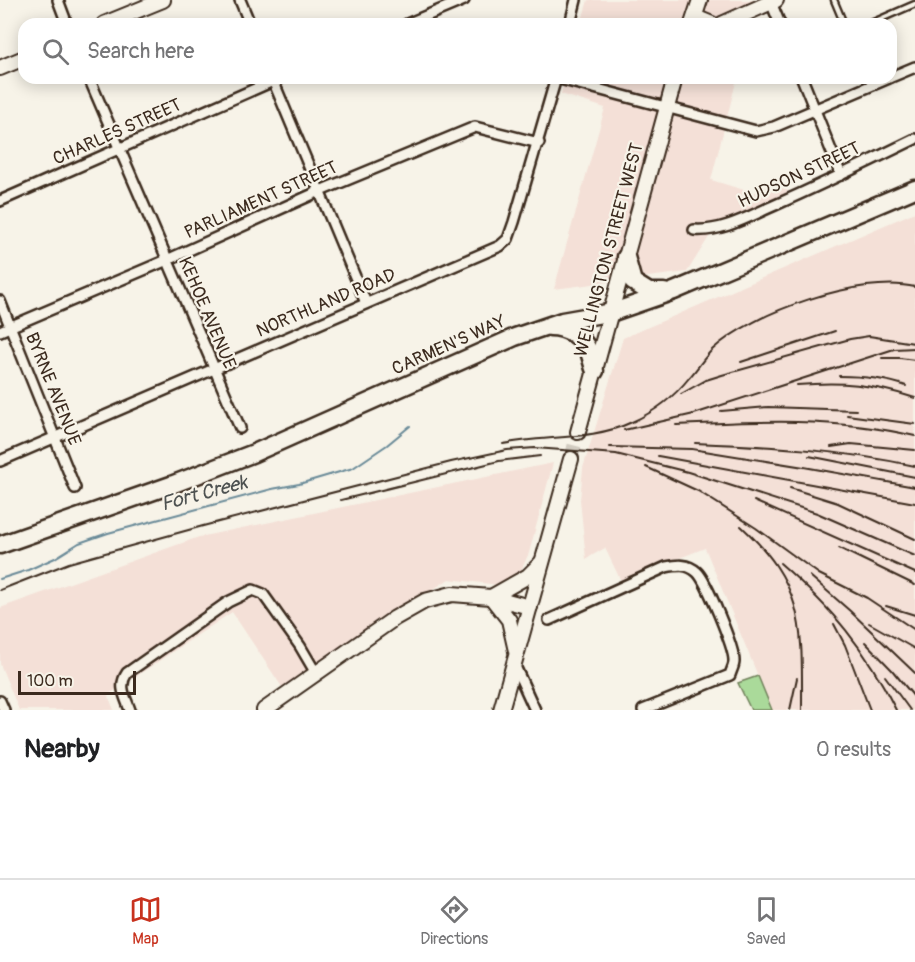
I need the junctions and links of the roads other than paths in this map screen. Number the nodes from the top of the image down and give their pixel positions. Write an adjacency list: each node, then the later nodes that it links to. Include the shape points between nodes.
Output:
1 (58, 0): 10 (street)
2 (163, 0): 11 (main road)
3 (240, 0): 12 (street)
4 (464, 0): 13 (street)
5 (576, 0): 14 (street)
6 (700, 0): 15 (main road)
7 (834, 0): 18 (lane)
8 (773, 1): 16 (main road); 17 (street)
9 (915, 4): 19 (lane)
10 (65, 18)
11 (119, 18)
12 (248, 18)
13 (421, 18)
14 (572, 18)
15 (695, 18)
16 (735, 18)
17 (778, 18)
18 (842, 18)
19 (882, 18)
20 (18, 61): 22 (main road)
21 (915, 67): 23 (street)
22 (0, 69)
23 (897, 75)
24 (92, 84): 36 (street, KEHOE AVENUE)
25 (264, 84): 36 (street, CHARLES STREET)
26 (277, 84): 39 (street)
27 (554, 84): 35 (street, NORTHLAND ROAD)
28 (580, 84): 32 (street)
29 (673, 84): 32 (main road, WELLINGTON STREET WEST)
30 (804, 84): 33 (street)
31 (876, 84): 33 (street)
32 (666, 106): 33 (street, via 756,130); 42 (main road, WELLINGTON STREET WEST)
33 (815, 110): 37 (street)
34 (915, 139): 37 (street, HUDSON STREET)
35 (538, 143): 39 (street, PARLIAMENT STREET, via 475,127); 46 (street, NORTHLAND ROAD, via 508,239 485,254)
36 (119, 149): 40 (street, CHARLES STREET); 43 (street, KEHOE AVENUE)
37 (841, 175): 41 (street, HUDSON STREET, via 727,226)
38 (915, 189): 44 (highway, CARMEN'S WAY)
39 (320, 191): 43 (street, PARLIAMENT STREET); 46 (street)
40 (0, 201)
41 (694, 230)
42 (626, 257): 44 (highway, via 633,282 643,290); 47 (main road, WELLINGTON STREET WEST)
43 (166, 260): 48 (street, PARLIAMENT STREET); 51 (street, KEHOE AVENUE)
44 (674, 291): 47 (highway, CARMEN'S WAY)
45 (0, 301): 48 (street, BYRNE AVENUE)
46 (366, 303): 51 (street, NORTHLAND ROAD)
47 (613, 312): 49 (highway, CARMEN'S WAY); 52 (main road, WELLINGTON STREET WEST)
48 (10, 327): 50 (street, PARLIAMENT STREET); 55 (street, BYRNE AVENUE)
49 (546, 327): 52 (highway, via 570,332 583,341); 59 (highway, CARMEN'S WAY, via 254,453)
50 (0, 331)
51 (214, 369): 53 (street, KEHOE AVENUE); 55 (street, NORTHLAND ROAD)
52 (595, 371): 54 (main road, WELLINGTON STREET WEST)
53 (240, 428)
54 (578, 432)
55 (54, 438): 57 (street, NORTHLAND ROAD); 58 (street, BYRNE AVENUE)
56 (571, 459): 60 (main road)
57 (0, 461)
58 (75, 488)
59 (0, 545)
60 (543, 561): 61 (main road, via 528,576); 62 (main road)
61 (491, 597): 62 (main road); 64 (main road, via 509,620); 65 (main road, via 452,594 425,601)
62 (530, 607): 64 (main road)
63 (549, 620): 72 (street, via 666,567 684,565 697,572 708,588 735,662 729,675)
64 (515, 659): 70 (main road); 71 (street)
65 (317, 675): 67 (main road); 69 (street, via 263,594 253,590 228,602 128,674 122,689)
66 (0, 701): 68 (street)
67 (271, 708)
68 (4, 710)
69 (130, 710)
70 (501, 710)
71 (536, 710)
72 (643, 710)

